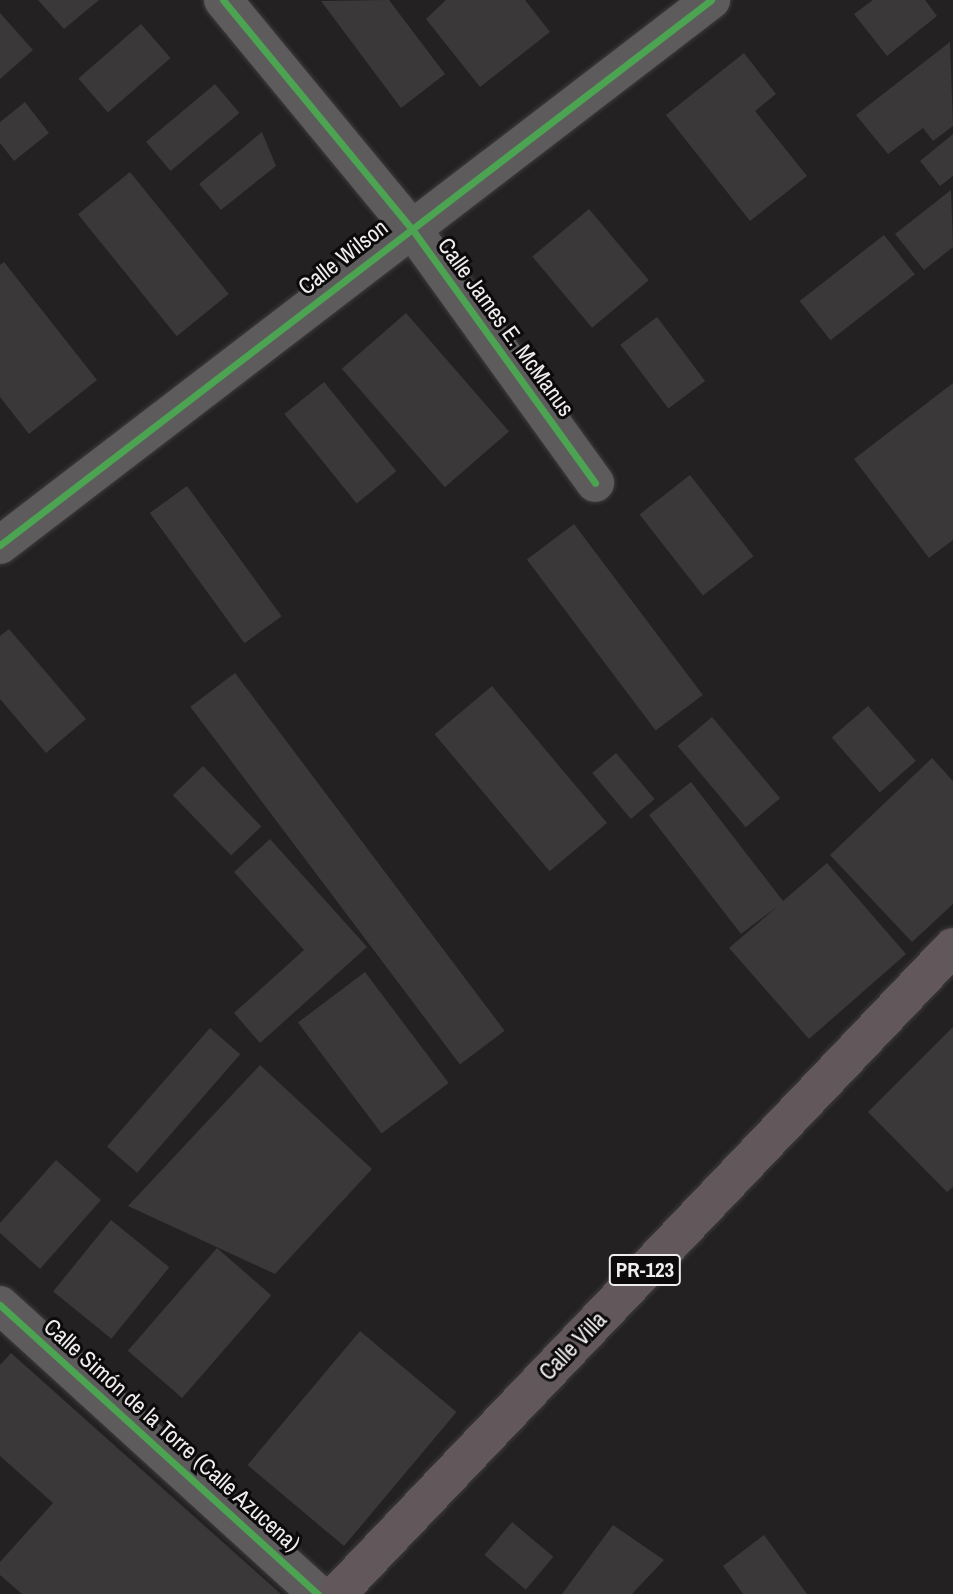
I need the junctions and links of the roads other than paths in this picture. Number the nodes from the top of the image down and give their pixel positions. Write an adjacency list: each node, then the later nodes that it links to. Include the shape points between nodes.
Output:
1 (223, 0): 3 (street, Calle James E. McManus)
2 (710, 0): 3 (street, Calle Wilson)
3 (412, 229): 4 (street, Calle James E. McManus); 5 (street, Calle Wilson)
4 (595, 483)
5 (0, 545)
6 (950, 957): 9 (main road, Calle Villa / PR-123)
7 (2, 1311): 8 (street, Calle Simón de la Torre (Calle Azucena))
8 (318, 1594)
9 (337, 1594)

